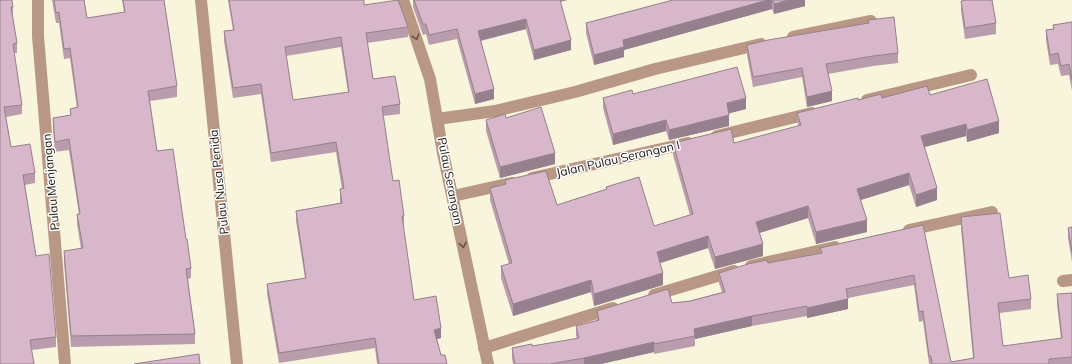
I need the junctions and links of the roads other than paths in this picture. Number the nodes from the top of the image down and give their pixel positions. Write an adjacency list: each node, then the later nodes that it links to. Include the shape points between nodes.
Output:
1 (38, 0): 16 (street, Pulau Menjangan, via 38,36)
2 (201, 0): 17 (street, Pulau Nusa Penida)
3 (403, 0): 8 (street, Pulau Serangan, one-way to 8, via 430,79)
4 (871, 21): 8 (street, via 655,69 568,94 494,111)
5 (971, 76): 6 (street)
6 (855, 103)
7 (825, 110): 9 (street, Jalan Pulau Serangan I)
8 (438, 119): 9 (street, Pulau Serangan)
9 (453, 196): 15 (street, Pulau Serangan, one-way to 15)
10 (992, 212): 11 (street)
11 (900, 232)
12 (846, 244): 13 (street, via 746,267)
13 (642, 299)
14 (626, 304): 15 (street)
15 (484, 348): 18 (street, Pulau Serangan)
16 (65, 364)
17 (237, 364)
18 (488, 364)

